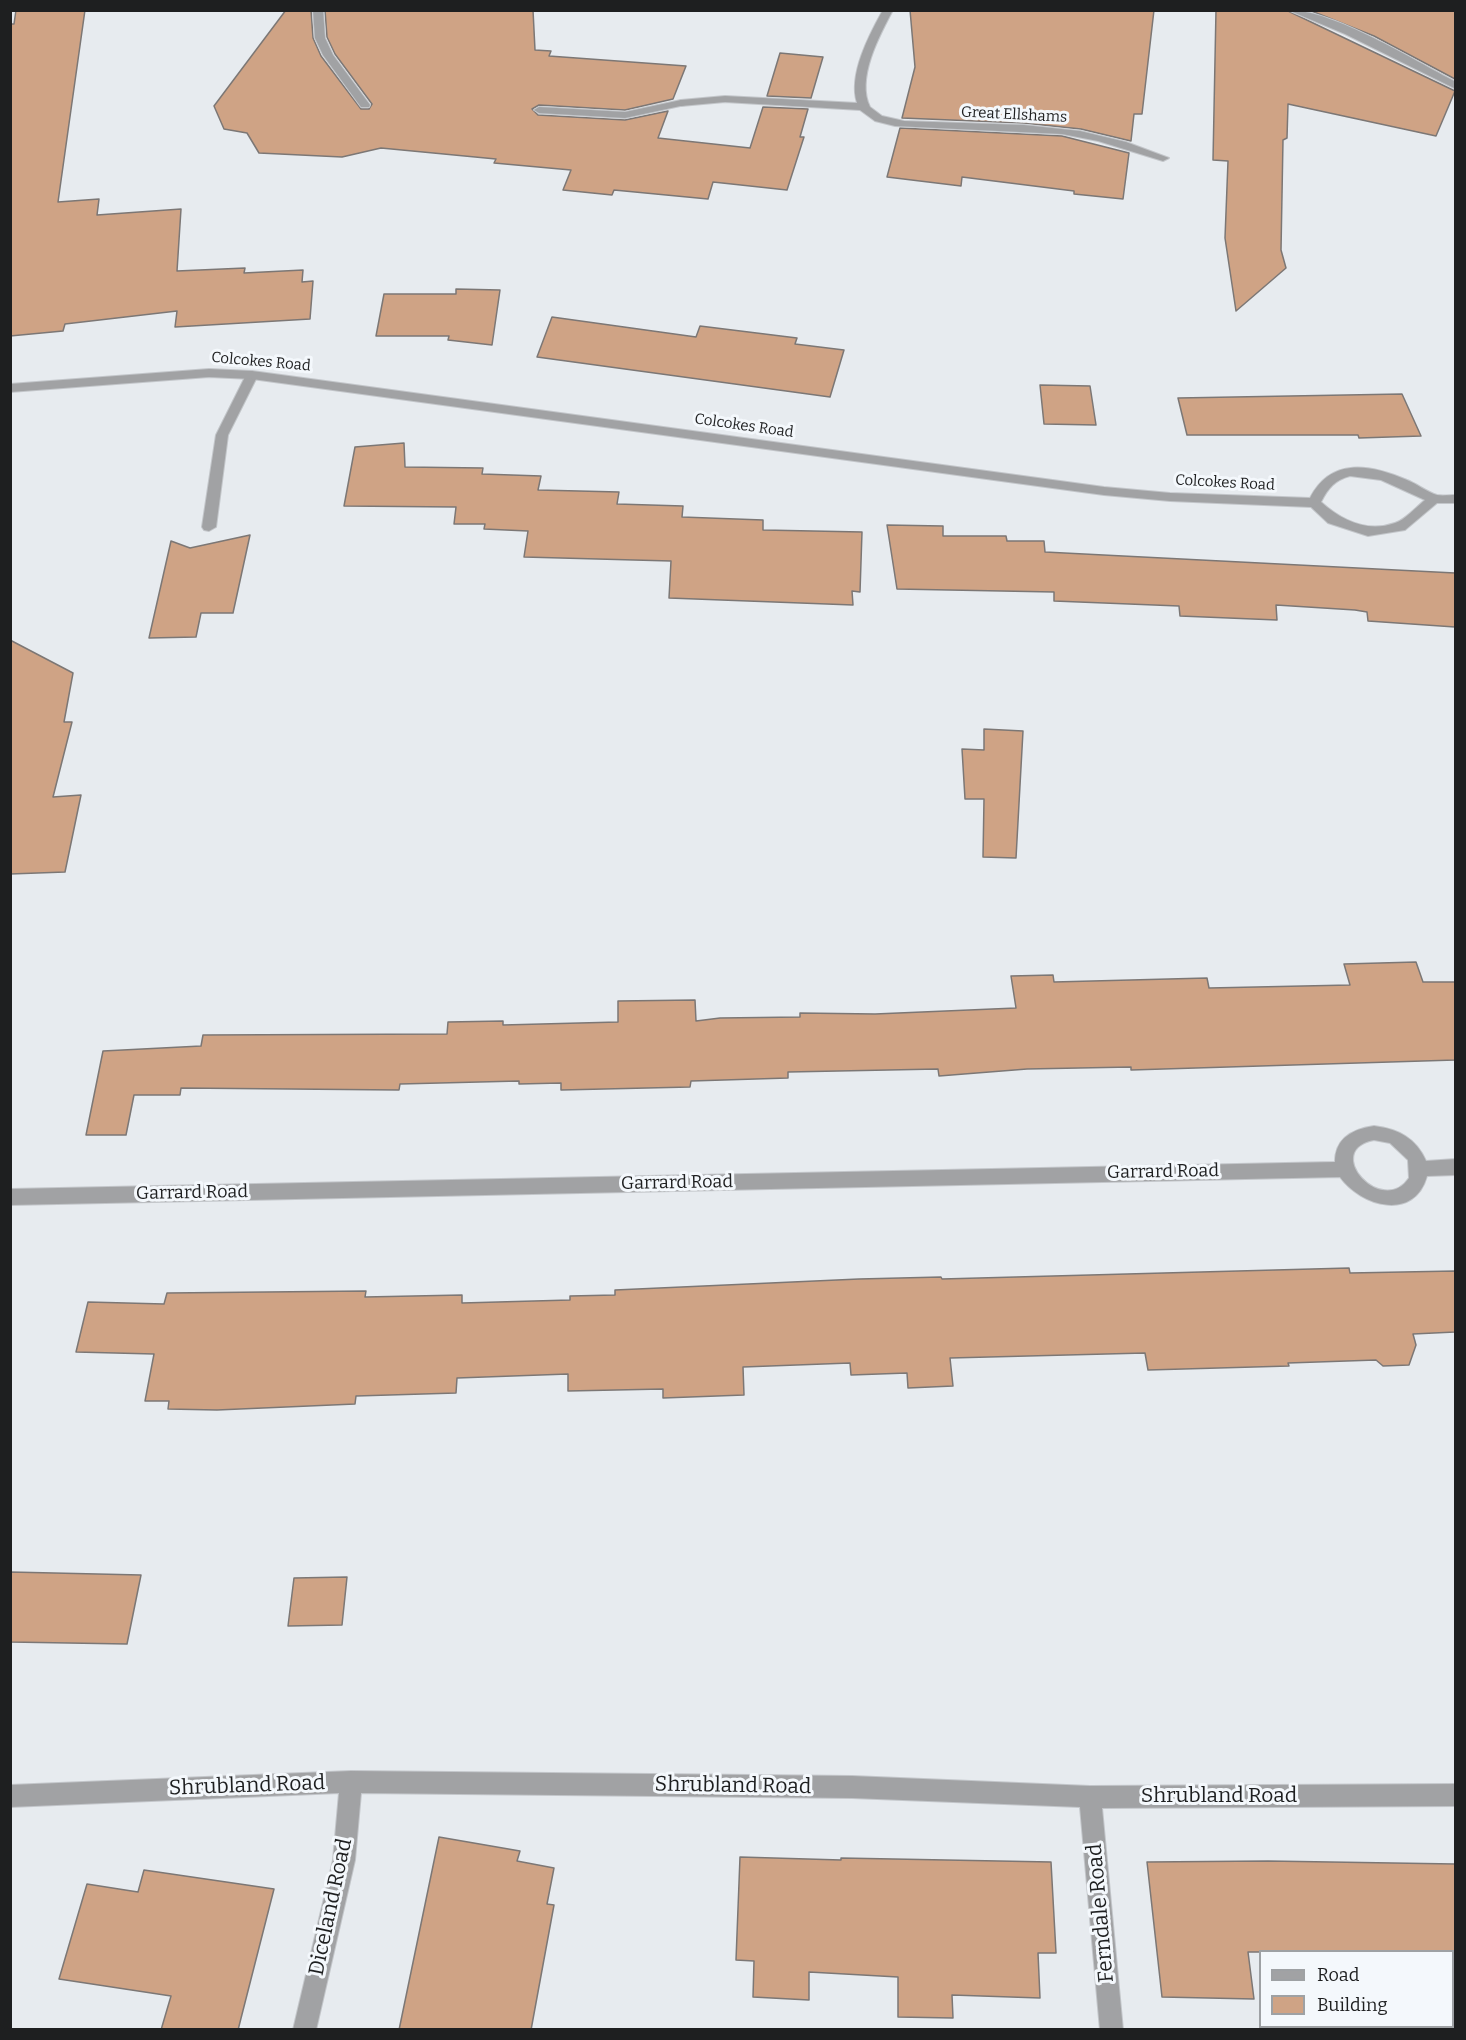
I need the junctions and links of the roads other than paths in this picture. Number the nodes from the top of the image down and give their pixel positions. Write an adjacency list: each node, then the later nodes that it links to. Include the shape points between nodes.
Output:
1 (318, 10): 5 (street, via 320,38 328,55)
2 (888, 10): 6 (street, via 859,89)
3 (1293, 10): 4 (street, via 1349,32)
4 (1455, 86)
5 (365, 105)
6 (863, 107): 7 (street, Great Ellshams, via 725,99 625,114); 8 (street, Great Ellshams, via 876,118 895,123 1044,129 1082,135)
7 (539, 110)
8 (1163, 158)
9 (252, 375): 10 (street, Colcokes Road, via 209,373); 13 (street, Colcokes Road, via 1104,491); 14 (street, via 222,435)
10 (10, 388)
11 (1434, 499): 12 (street); 13 (street, via 1400,527 1368,532 1333,520); 13 (street, via 1363,470 1334,474 1318,490)
12 (1455, 499)
13 (1314, 503)
14 (209, 527)
15 (1455, 1167): 17 (street)
16 (1344, 1169): 17 (street, via 1357,1187 1378,1198 1401,1198 1417,1186); 17 (street, via 1344,1151 1356,1138 1374,1133 1404,1144 1413,1151); 18 (street, Garrard Road)
17 (1421, 1169)
18 (10, 1197)
19 (351, 1782): 21 (street, Shrubland Road); 22 (street, Shrubland Road, via 852,1787); 23 (street, Diceland Road, via 344,1860)
20 (1455, 1795): 22 (street, Shrubland Road)
21 (10, 1796)
22 (1090, 1797): 24 (street, Ferndale Road)
23 (304, 2030)
24 (1112, 2030)

